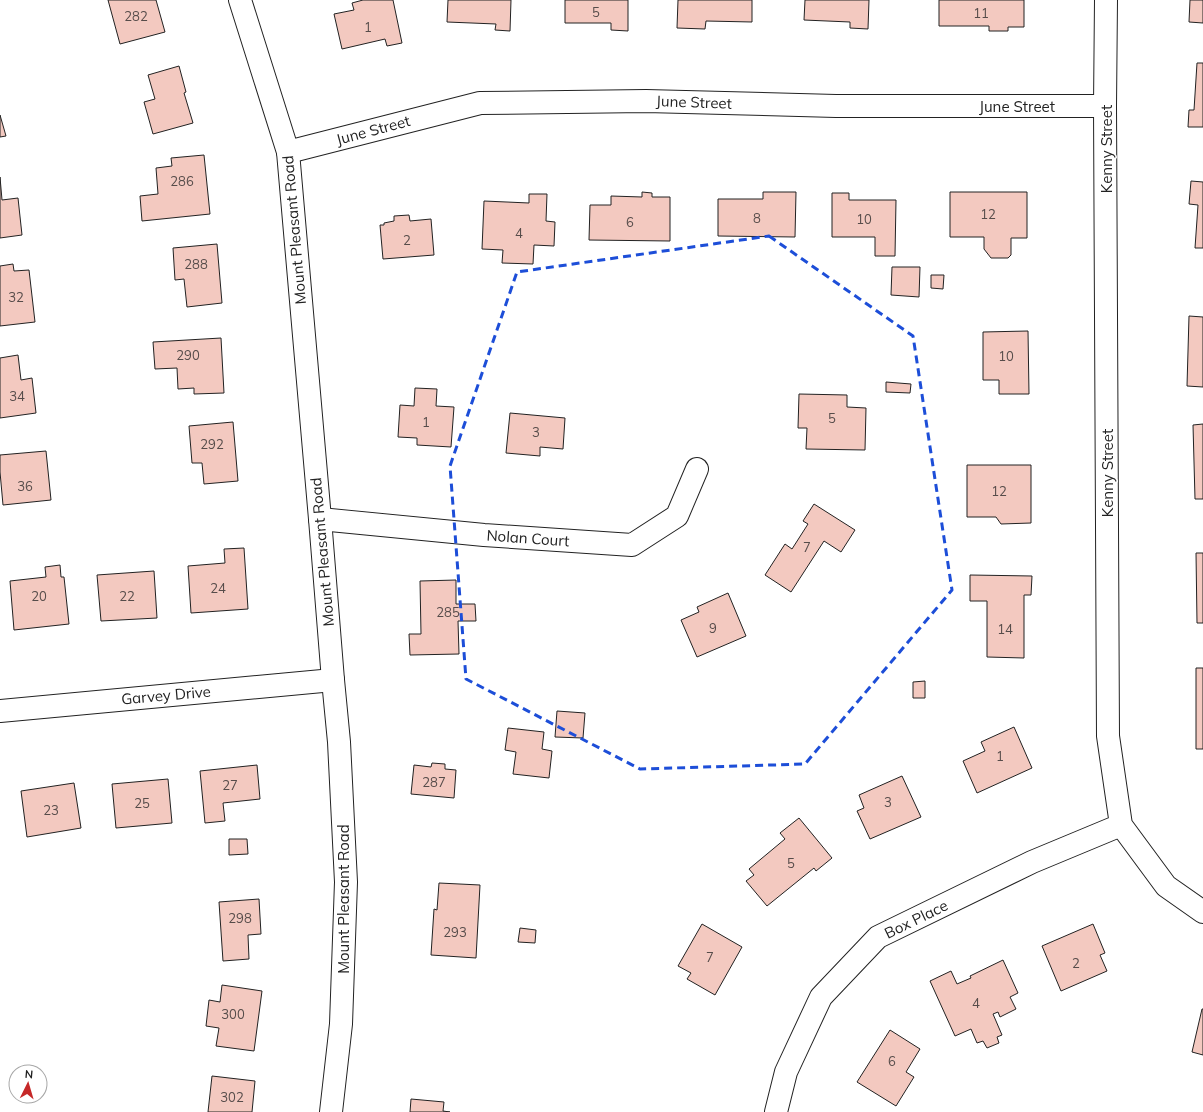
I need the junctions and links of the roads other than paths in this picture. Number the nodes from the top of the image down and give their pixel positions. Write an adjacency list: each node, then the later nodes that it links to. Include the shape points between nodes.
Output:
1 (240, 0): 4 (street, Mount Pleasant Road)
2 (1106, 0): 3 (street, Kenny Street)
3 (1105, 106): 4 (street, June Street, via 836,106 646,101 480,103); 9 (street, Kenny Street, via 1108,736)
4 (288, 152): 6 (street, Mount Pleasant Road)
5 (697, 469): 6 (street, Nolan Court, via 677,516 632,545 484,535)
6 (320, 519): 7 (street, Mount Pleasant Road)
7 (333, 680): 8 (street, Garvey Drive); 11 (street, Mount Pleasant Road, via 339,742 346,882 341,1024)
8 (0, 711)
9 (1121, 825): 10 (street, Kenny Street, via 1166,886); 12 (street, Box Place, via 1032,862 878,937 820,997 786,1072)
10 (1203, 912)
11 (331, 1112)
12 (776, 1112)

